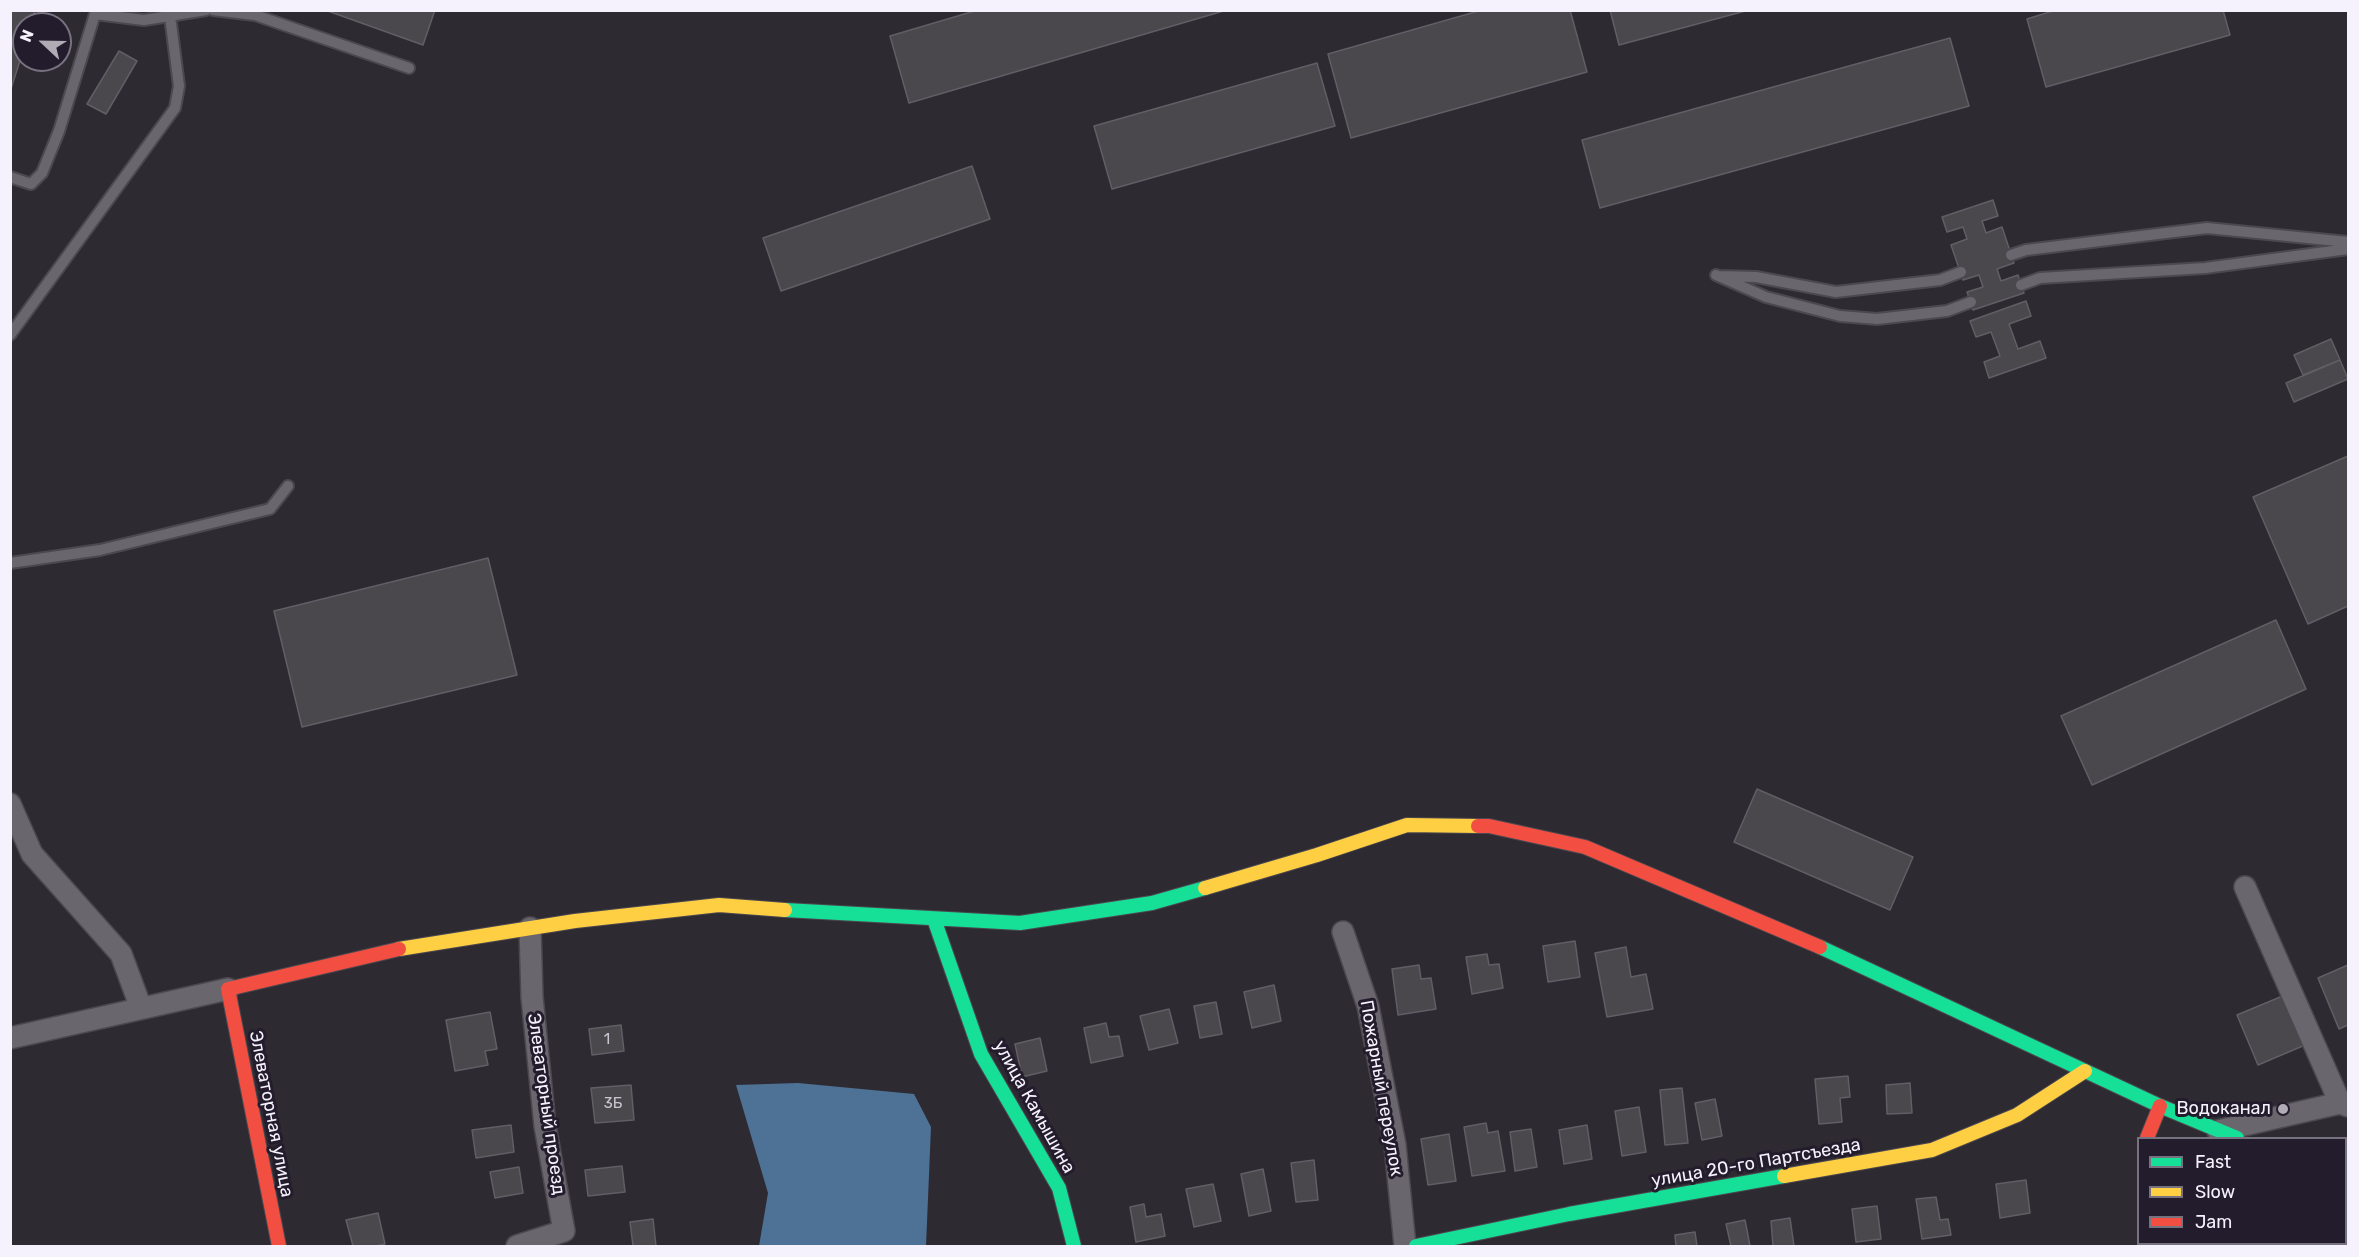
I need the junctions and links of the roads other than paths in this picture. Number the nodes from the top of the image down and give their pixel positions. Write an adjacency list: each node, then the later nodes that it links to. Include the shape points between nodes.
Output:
1 (206, 10): 3 (lane)
2 (213, 10): 4 (lane, via 255,15)
3 (170, 16): 5 (lane, via 144,21 95,14 42,173 31,184); 12 (lane, via 179,86 175,108)
4 (409, 68)
5 (10, 177)
6 (2349, 242): 8 (lane, via 2207,228)
7 (2349, 249): 10 (lane, via 2205,268 2040,278)
8 (2011, 255)
9 (1961, 272): 11 (lane, via 1940,280 1836,292 1756,277 1716,275 1766,297 1840,316 1877,319 1947,311)
10 (2021, 285)
11 (1971, 302)
12 (10, 334)
13 (288, 486): 14 (lane, via 270,508 100,550)
14 (10, 563)
15 (10, 804): 21 (street, via 32,854 121,954)
16 (2245, 887): 24 (street)
17 (934, 919): 18 (street, via 718,905); 23 (street, via 1020,923 1152,903 1407,825 1489,826 1586,847 1804,940); 30 (street, улица Камышина, via 981,1054 1059,1188)
18 (530, 928): 20 (street, via 413,946); 29 (street, Элеваторный проезд, via 532,997 545,1126 564,1231)
19 (1342, 932): 31 (street, Пожарный переулок, via 1368,1006 1395,1145)
20 (228, 989): 21 (street); 28 (street, Элеваторная улица)
21 (141, 1008): 22 (street)
22 (10, 1038)
23 (2085, 1071): 25 (street); 32 (street, улица 20-го Партсъезда, via 2018,1115 1932,1150 1569,1214)
24 (2344, 1105): 26 (street)
25 (2160, 1106): 26 (street); 27 (street)
26 (2227, 1135)
27 (2147, 1137)
28 (279, 1246)
29 (517, 1246)
30 (1074, 1246)
31 (1405, 1246)
32 (1416, 1246)

